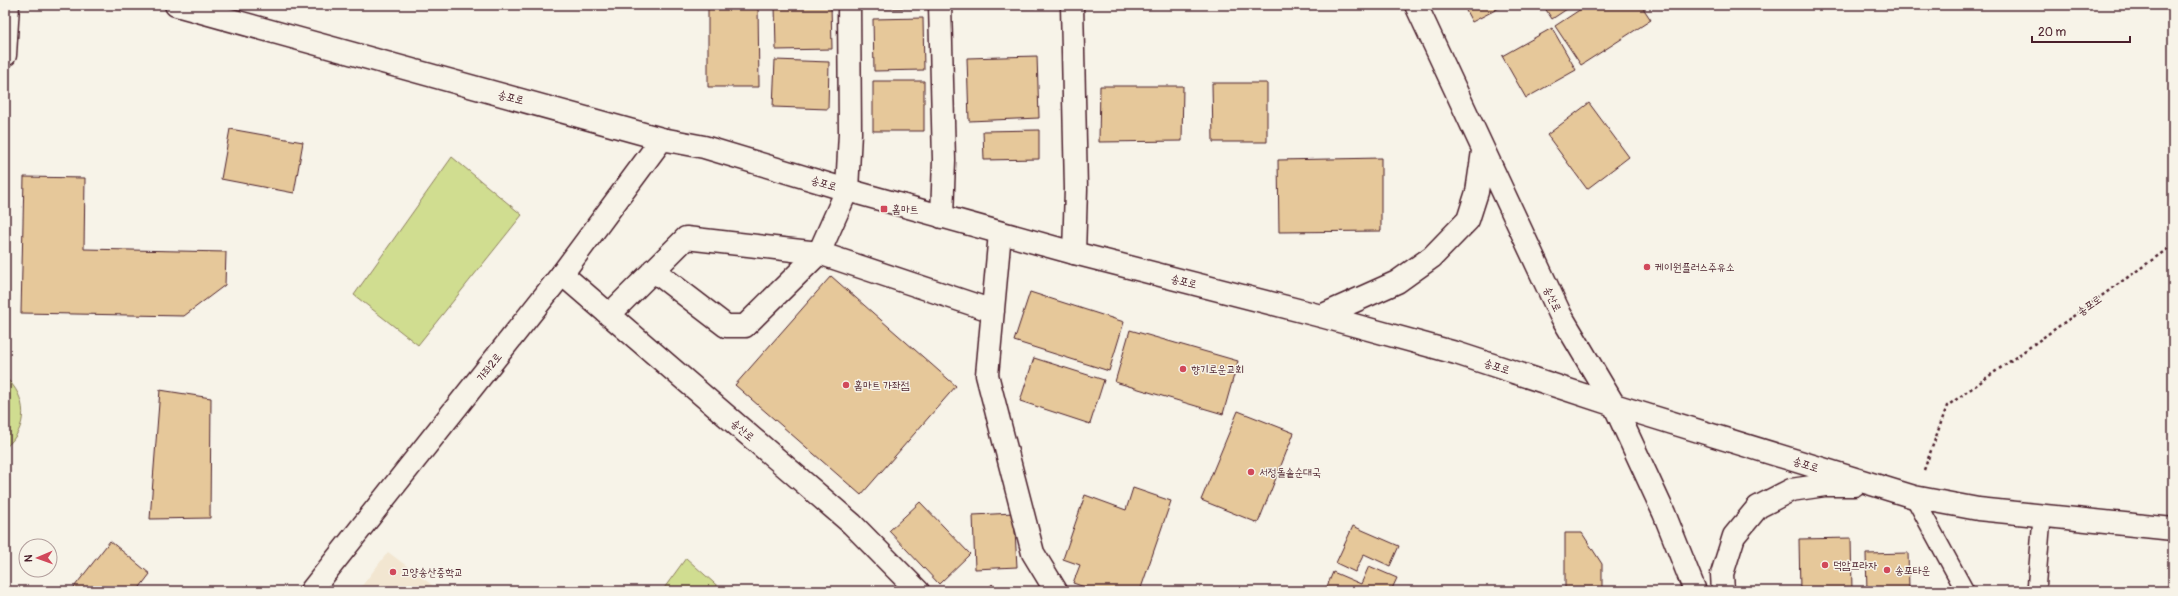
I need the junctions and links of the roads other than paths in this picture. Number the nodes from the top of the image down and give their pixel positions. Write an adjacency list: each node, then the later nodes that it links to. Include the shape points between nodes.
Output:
1 (8, 5): 7 (street)
2 (176, 5): 8 (street, 송포로)
3 (849, 5): 10 (street, 송포로, via 850,133)
4 (940, 5): 11 (street, via 944,160)
5 (1072, 5): 14 (street, via 1076,188)
6 (1416, 5): 9 (street, 송산로)
7 (5, 55)
8 (662, 139): 10 (street, 송포로, via 704,147); 16 (street, 가좌2로)
9 (1483, 151): 19 (street, via 1477,192 1468,220 1432,257 1397,282); 20 (street, 송산로, via 1560,314)
10 (847, 190): 11 (street, 송포로); 13 (street)
11 (942, 217): 12 (street, 송포로)
12 (1000, 233): 14 (street, 송포로); 17 (street)
13 (819, 253): 15 (street, via 686,238); 15 (street, via 745,326 726,326); 17 (street)
14 (1074, 253): 19 (street, 송포로)
15 (653, 270): 18 (street)
16 (562, 274): 18 (street, 송산로); 25 (street, 가좌2로)
17 (993, 311): 27 (street, via 987,375 1033,553)
18 (610, 314): 26 (street, 송산로, via 852,524)
19 (1321, 316): 20 (street, 송포로, via 1456,353)
20 (1614, 405): 21 (street, 송포로); 28 (street, 송산로, via 1664,513)
21 (1876, 486): 22 (street, 송포로); 29 (street, via 1825,485 1791,490 1758,507 1734,536 1722,574)
22 (1914, 497): 23 (street, 송포로, via 1978,510); 30 (lane)
23 (2042, 517): 24 (street, 송포로); 31 (lane)
24 (2173, 529)
25 (311, 591)
26 (918, 591)
27 (1056, 591)
28 (1695, 591)
29 (1723, 591)
30 (1965, 591)
31 (2036, 591)

